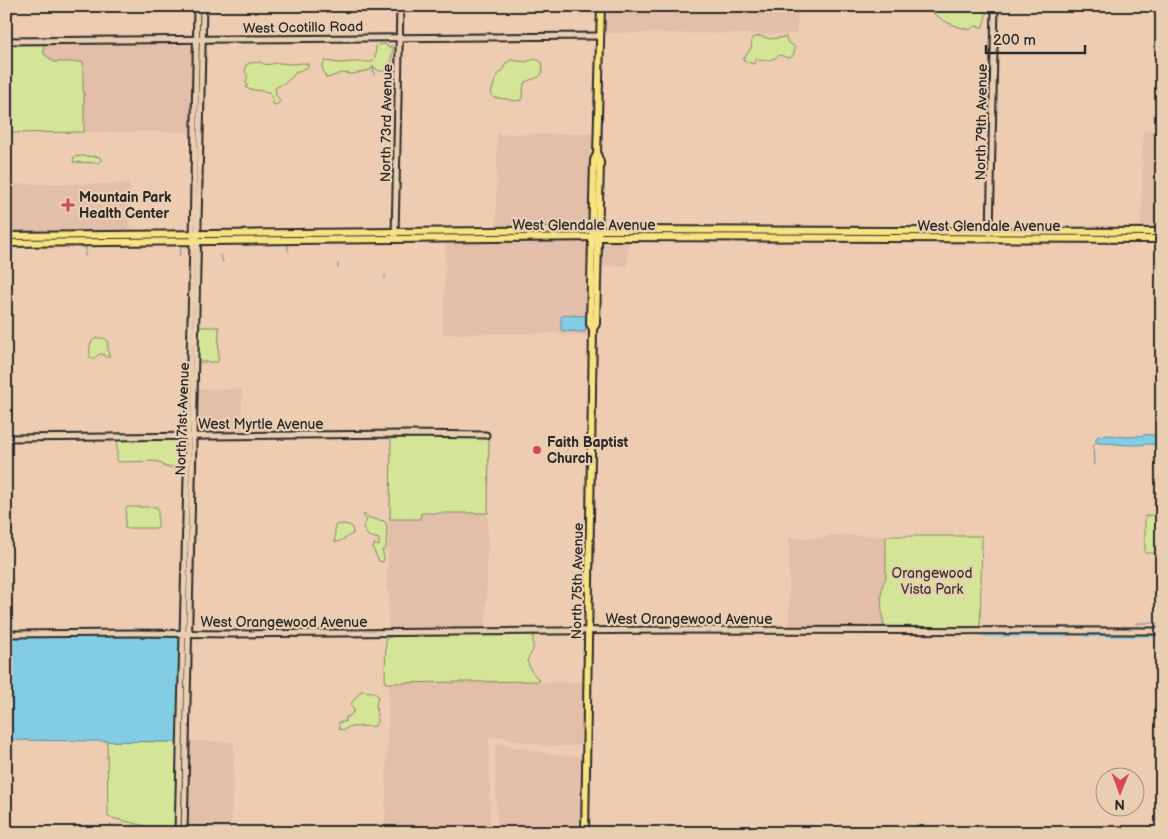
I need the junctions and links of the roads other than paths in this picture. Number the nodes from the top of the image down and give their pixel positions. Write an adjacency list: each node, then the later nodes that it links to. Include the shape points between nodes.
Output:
1 (197, 6): 8 (street, North 71st Avenue)
2 (202, 6): 8 (street, North 71st Avenue)
3 (400, 6): 7 (street, North 73rd Avenue)
4 (601, 6): 6 (main road, North 75th Avenue)
5 (996, 6): 13 (street, North 79th Avenue)
6 (600, 36): 7 (street, West Ocotillo Road); 12 (main road, North 75th Avenue, via 597,154 600,162)
7 (399, 37): 8 (street, West Ocotillo Road); 10 (street, North 73rd Avenue)
8 (199, 39): 9 (street, West Ocotillo Road); 15 (street, North 71st Avenue)
9 (6, 40)
10 (396, 232): 12 (main road, West Glendale Avenue); 15 (main road, West Glendale Avenue); 18 (street, North 73rd Avenue)
11 (1162, 232): 13 (main road, West Glendale Avenue)
12 (595, 234): 13 (main road, West Glendale Avenue); 18 (main road, West Glendale Avenue); 24 (main road, North 75th Avenue, via 590,324 593,329)
13 (990, 235): 17 (main road, West Glendale Avenue)
14 (6, 236): 16 (main road, West Glendale Avenue)
15 (195, 238): 16 (main road, West Glendale Avenue); 18 (main road, West Glendale Avenue); 21 (street, North 71st Avenue)
16 (40, 239): 19 (main road, West Glendale Avenue)
17 (1162, 239)
18 (394, 240)
19 (6, 243)
20 (486, 435): 21 (street, West Myrtle Avenue)
21 (190, 436): 22 (street, West Myrtle Avenue); 25 (street, North 71st Avenue)
22 (6, 438)
23 (1162, 630): 24 (street, West Orangewood Avenue)
24 (589, 631): 25 (street, West Orangewood Avenue); 30 (main road, North 75th Avenue)
25 (186, 633): 26 (street, West Orangewood Avenue); 27 (street, North 71st Avenue)
26 (6, 634)
27 (182, 788): 28 (street, North 71st Avenue); 29 (street, North 71st Avenue)
28 (178, 833)
29 (184, 833)
30 (585, 833)

